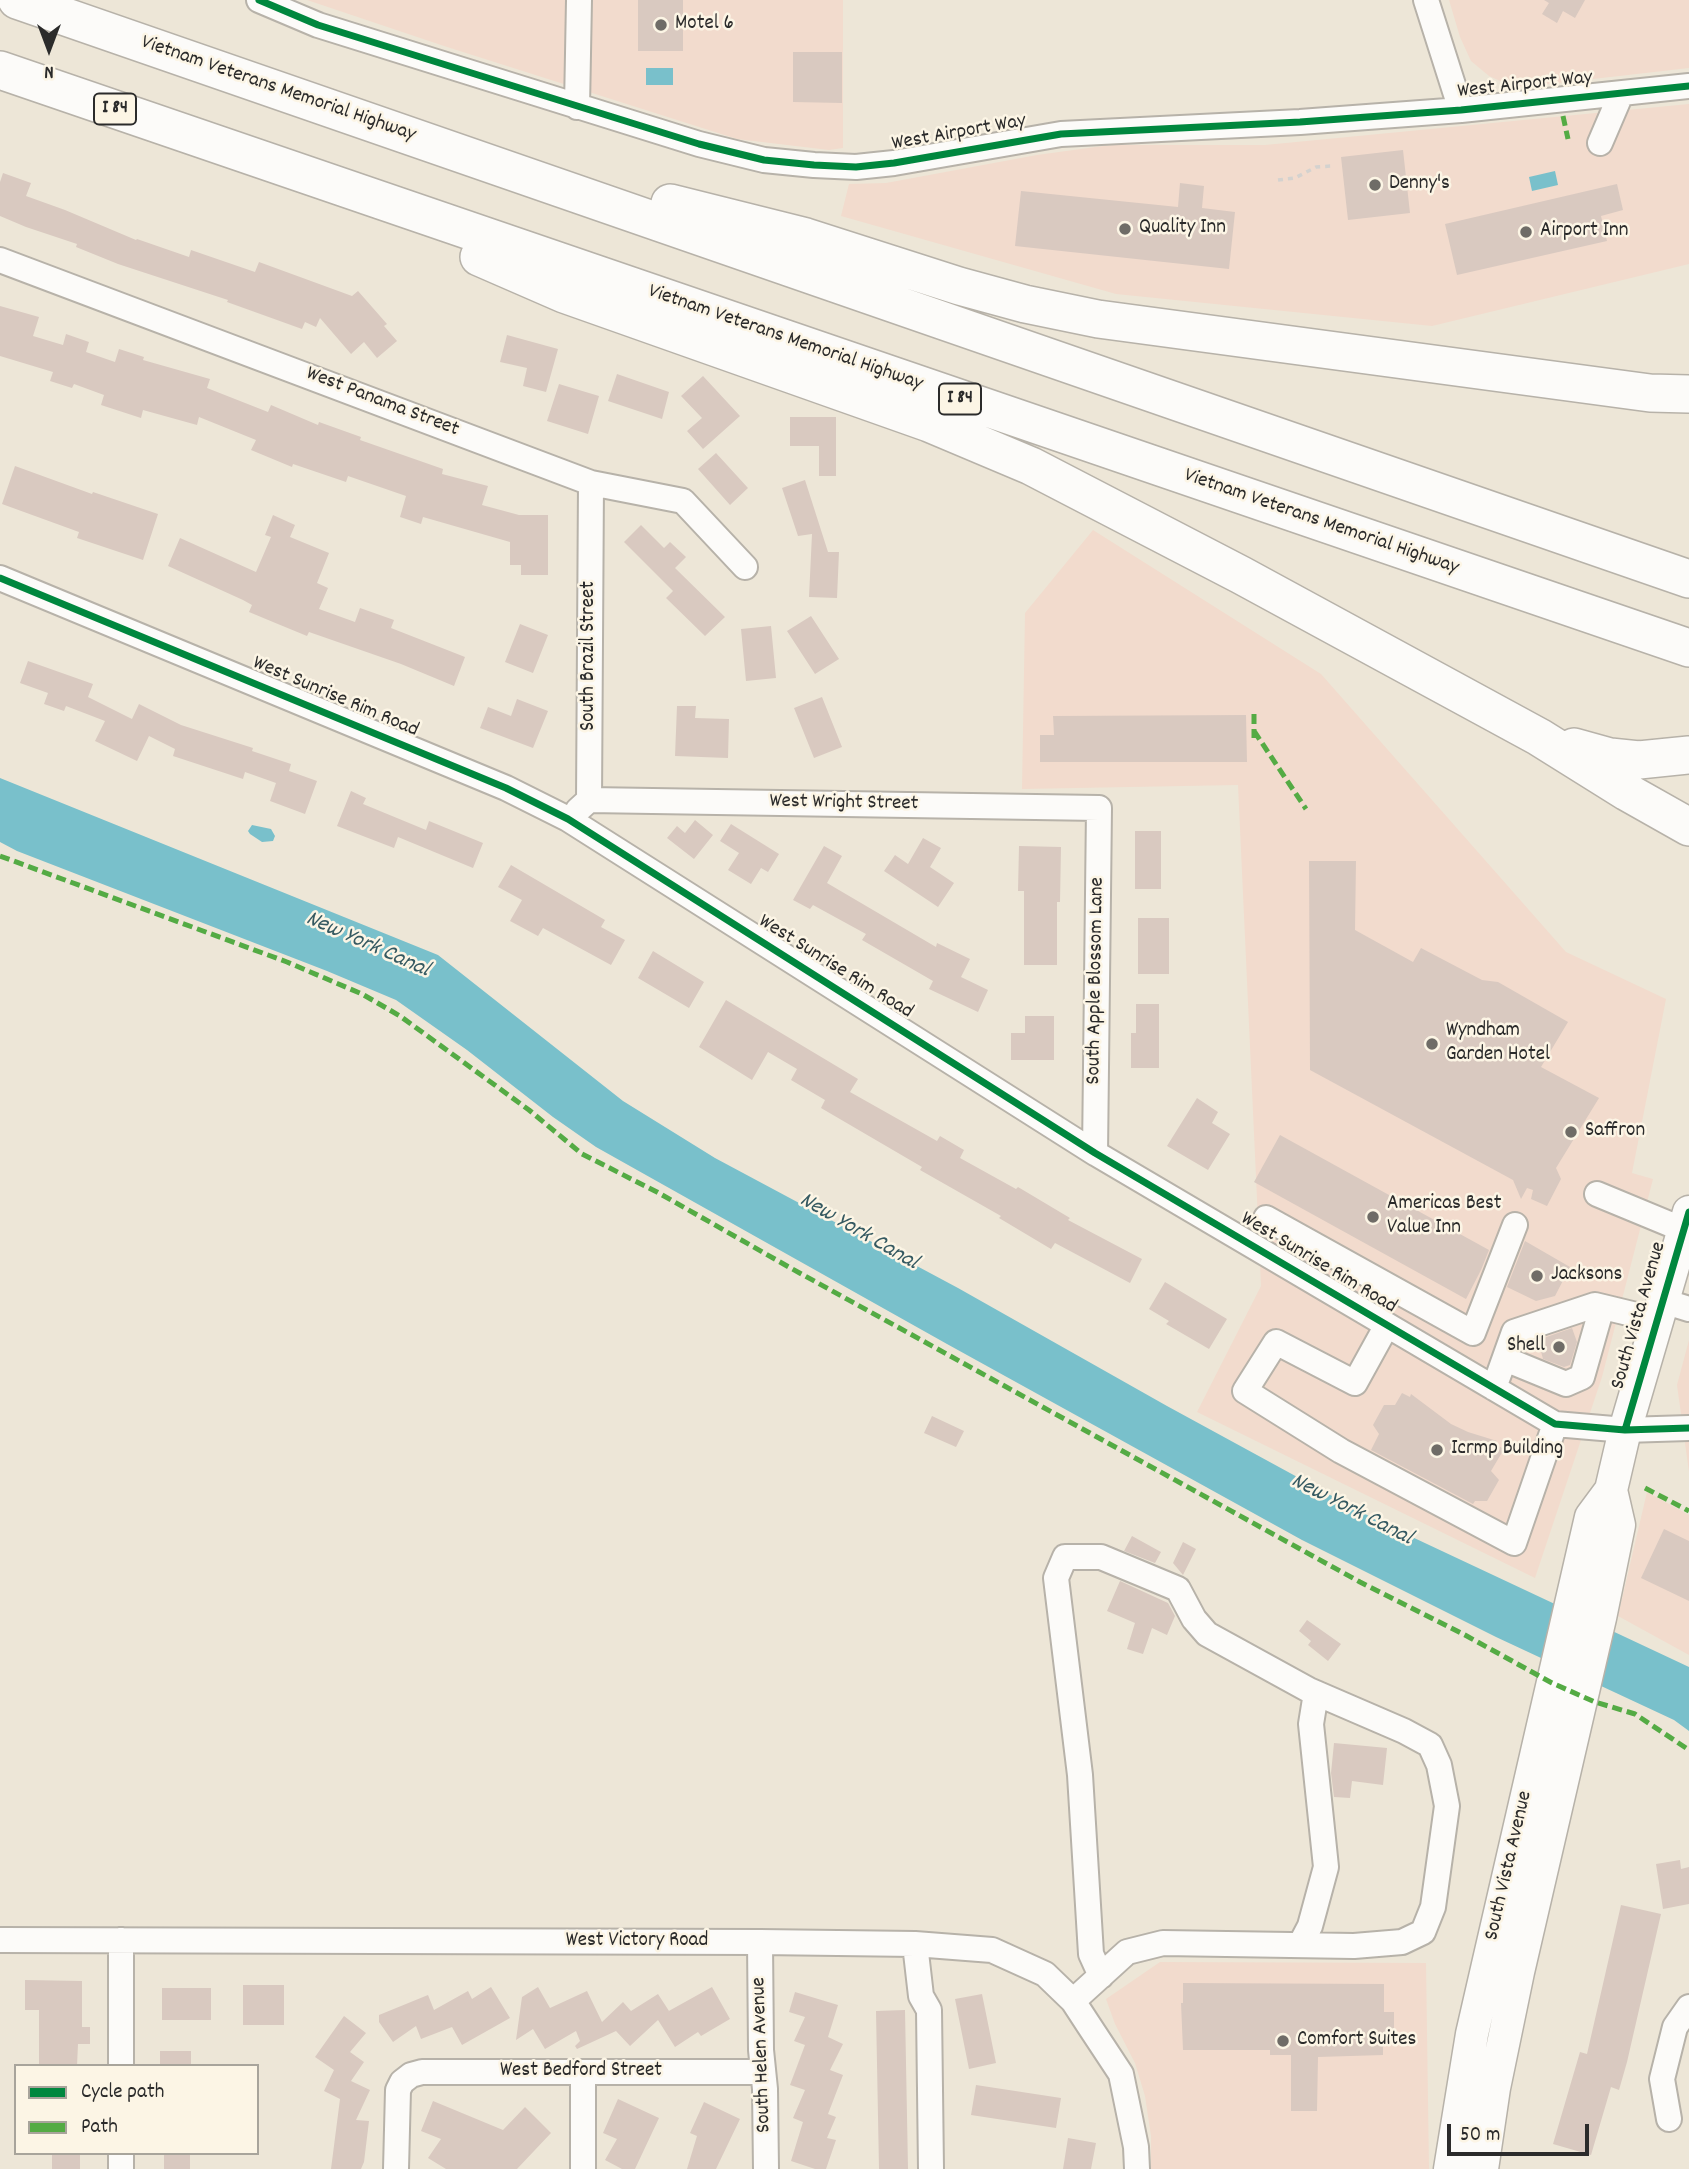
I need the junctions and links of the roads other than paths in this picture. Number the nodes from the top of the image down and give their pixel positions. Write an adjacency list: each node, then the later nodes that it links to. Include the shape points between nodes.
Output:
1 (17, 0): 10 (highway, Vietnam Veterans Memorial Highway)
2 (259, 0): 8 (street, West Airport Way, via 318,25)
3 (579, 0): 8 (street)
4 (1426, 0): 9 (street)
5 (0, 70): 12 (highway, Vietnam Veterans Memorial Highway / I 84)
6 (1689, 86): 7 (street, West Airport Way)
7 (1621, 94): 9 (street, West Airport Way); 11 (street)
8 (577, 107): 9 (street, West Airport Way, via 764,160 856,167 1061,134)
9 (1461, 110)
10 (422, 140): 14 (highway, via 806,237 1025,304 1098,319); 20 (highway, Vietnam Veterans Memorial Highway)
11 (1600, 143)
12 (231, 149): 21 (highway, Vietnam Veterans Memorial Highway / I 84); 22 (highway, via 565,294 983,444 1241,575)
13 (0, 260): 17 (street, West Panama Street)
14 (1650, 393): 15 (highway); 16 (highway)
15 (1689, 394)
16 (1689, 407)
17 (591, 483): 18 (street, West Panama Street, via 684,501); 24 (street, South Brazil Street)
18 (745, 567)
19 (0, 578): 26 (street, West Sunrise Rim Road, via 506,788)
20 (1689, 579)
21 (1689, 648)
22 (1539, 737): 23 (highway, via 1610,757 1639,760); 27 (highway)
23 (1689, 755)
24 (589, 800): 25 (street, West Wright Street); 26 (street)
25 (1099, 808): 28 (street, South Apple Blossom Lane)
26 (568, 819): 28 (street, West Sunrise Rim Road)
27 (1689, 827)
28 (1095, 1153): 34 (street, West Sunrise Rim Road)
29 (1597, 1194): 31 (street)
30 (1266, 1218): 33 (street)
31 (1687, 1220): 36 (main road, South Vista Avenue)
32 (1515, 1225): 38 (street)
33 (1345, 1262): 34 (street); 38 (street)
34 (1331, 1292): 37 (street, West Sunrise Rim Road)
35 (1602, 1307): 36 (street); 39 (street, via 1514,1332); 39 (street, via 1582,1377 1566,1384)
36 (1670, 1310): 43 (main road, South Vista Avenue)
37 (1387, 1325): 40 (street, West Sunrise Rim Road); 41 (street, via 1355,1383 1276,1342 1245,1391 1341,1451 1514,1543)
38 (1473, 1333): 39 (street)
39 (1507, 1352): 40 (street)
40 (1494, 1388): 41 (street, West Sunrise Rim Road)
41 (1555, 1424): 43 (street, West Sunrise Rim Road)
42 (1689, 1428): 43 (street, West Sunrise Rim Road)
43 (1625, 1430): 44 (main road, South Vista Avenue)
44 (1611, 1490): 63 (main road, South Vista Avenue, via 1591,1517 1568,1608 1472,2034); 64 (main road, South Vista Avenue, via 1619,1525 1510,2011)
45 (1316, 1693): 50 (street, via 1311,1724 1326,1867); 50 (street, via 1430,1745 1447,1806 1433,1907 1423,1933 1402,1942); 51 (street, via 1207,1634 1178,1590 1101,1557 1065,1557 1056,1577 1080,1775 1091,1954)
46 (0, 1940): 47 (street, West Victory Road)
47 (121, 1940): 48 (street, West Victory Road); 54 (street)
48 (760, 1942): 49 (street, West Victory Road); 56 (street, South Helen Avenue)
49 (915, 1944): 52 (street, West Victory Road, via 992,1950 1045,1974); 61 (street, via 921,1996 929,2010)
50 (1300, 1945): 51 (street, via 1163,1944 1127,1952)
51 (1101, 1976): 52 (street)
52 (1073, 2001): 62 (street, West Victory Road, via 1121,2074)
53 (1689, 2007): 57 (street, via 1675,2027 1662,2079)
54 (121, 2064)
55 (583, 2072): 56 (street, West Bedford Street); 58 (street, West Bedford Street, via 411,2075 402,2082 397,2099); 59 (street)
56 (763, 2072): 60 (street, South Helen Avenue)
57 (1669, 2119)
58 (396, 2169)
59 (583, 2169)
60 (766, 2169)
61 (932, 2169)
62 (1136, 2169)
63 (1450, 2169)
64 (1482, 2169)

